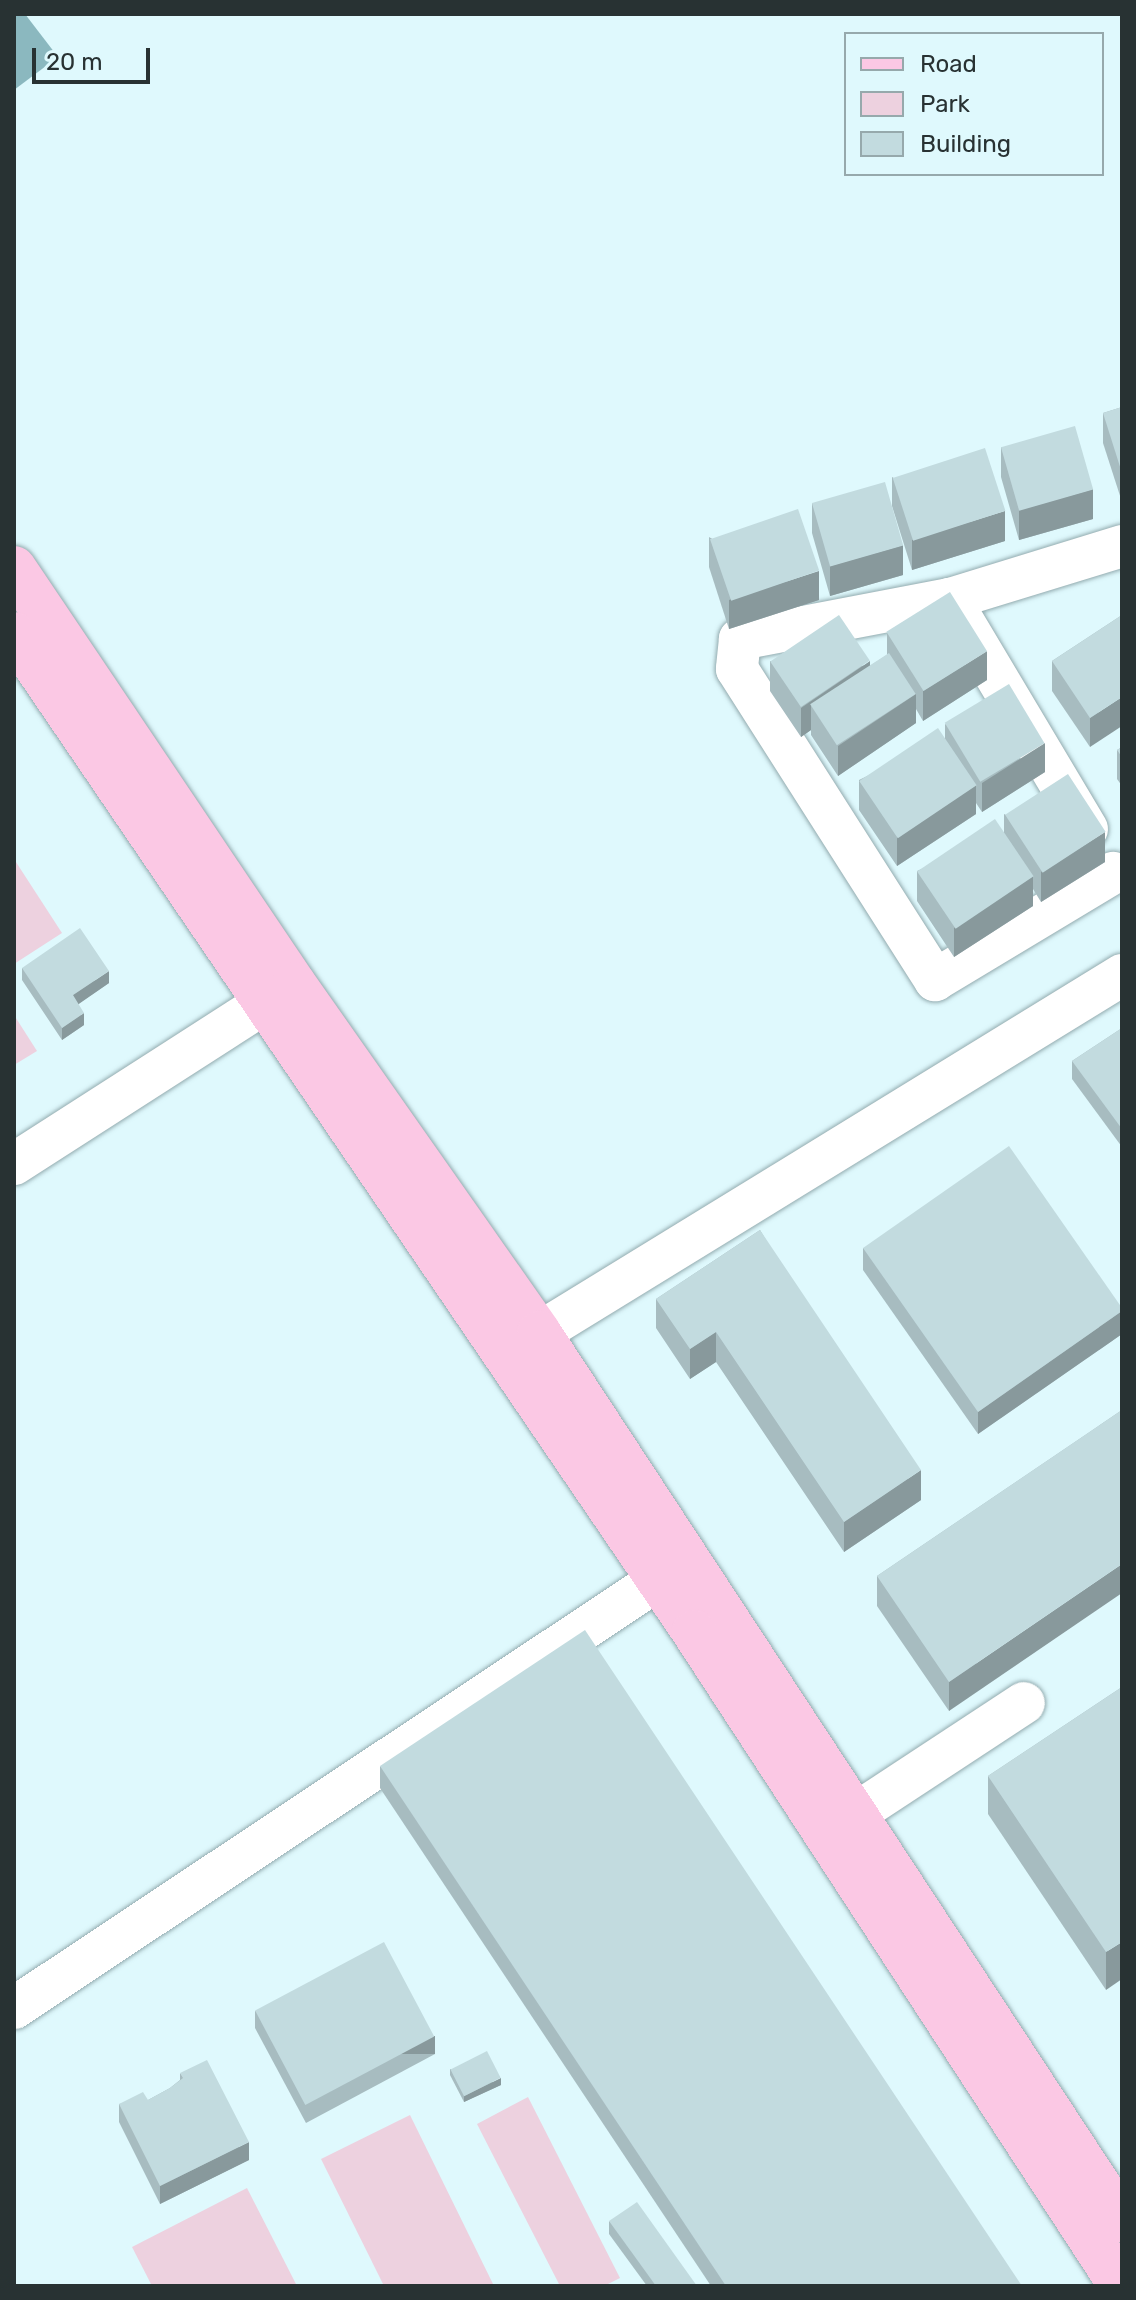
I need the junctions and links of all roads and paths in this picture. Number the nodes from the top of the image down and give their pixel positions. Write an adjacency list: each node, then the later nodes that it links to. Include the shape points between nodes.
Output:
1 (1122, 546): 3 (street)
2 (14, 568): 7 (main road)
3 (950, 599): 5 (street); 5 (street, via 740,639 737,669 935,980)
4 (14, 634): 7 (main road)
5 (1117, 881)
6 (1122, 975): 9 (street)
7 (280, 994): 8 (street); 9 (main road); 10 (main road)
8 (14, 1164)
9 (539, 1333): 12 (main road)
10 (658, 1580): 13 (street); 15 (main road)
11 (1024, 1703): 12 (street)
12 (855, 1814): 14 (main road)
13 (14, 2008)
14 (1122, 2221)
15 (1121, 2286)

